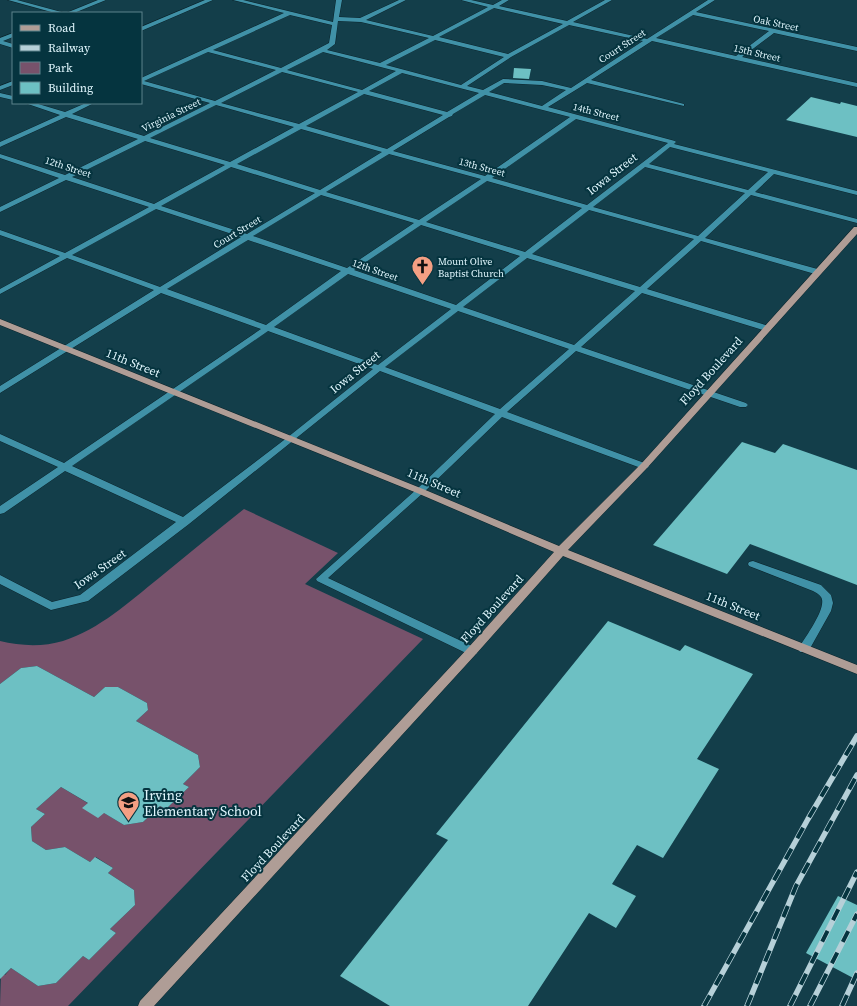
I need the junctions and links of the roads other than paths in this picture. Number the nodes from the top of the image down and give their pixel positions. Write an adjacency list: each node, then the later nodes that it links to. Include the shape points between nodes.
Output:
1 (11, 0): 12 (street)
2 (103, 0): 13 (street)
3 (210, 0): 19 (street)
4 (236, 0): 14 (street)
5 (339, 0): 17 (street)
6 (403, 0): 16 (street)
7 (464, 0): 11 (street, 15th Street)
8 (506, 0): 11 (street)
9 (608, 0): 18 (street)
10 (712, 0): 15 (street, Court Street)
11 (494, 6): 18 (street, 15th Street); 22 (street)
12 (58, 12)
13 (72, 12)
14 (289, 13): 17 (street); 27 (street)
15 (692, 13): 20 (street, Oak Street); 23 (street, Court Street)
16 (361, 20): 17 (street); 22 (street)
17 (335, 21): 28 (street, Virginia Street, via 332,44)
18 (569, 23): 23 (street, 15th Street); 29 (street)
19 (142, 29)
20 (773, 31): 26 (street, Oak Street); 30 (street)
21 (12, 35): 24 (street)
22 (433, 38): 29 (street); 31 (street)
23 (651, 40): 30 (street, 15th Street); 36 (street, Court Street)
24 (0, 41): 25 (street)
25 (12, 46)
26 (857, 49)
27 (207, 50): 32 (street); 34 (street)
28 (322, 50): 31 (street, 14th Street); 32 (street, Virginia Street)
29 (509, 56): 39 (street)
30 (737, 58): 38 (street, 15th Street)
31 (380, 66): 33 (street, 14th Street)
32 (282, 71): 42 (street); 46 (street, Virginia Street)
33 (401, 71): 39 (street, 14th Street); 42 (street)
34 (142, 81)
35 (142, 81): 46 (street, 13th Street)
36 (587, 81): 41 (street, Court Street); 49 (street)
37 (12, 83): 40 (street)
38 (857, 85)
39 (462, 87): 43 (street, 14th Street)
40 (0, 88)
41 (573, 90): 43 (street, Court Street, via 542,83 503,82); 50 (street, Court Street)
42 (363, 92): 52 (street); 54 (street)
43 (486, 93): 50 (street, 14th Street); 52 (street, Court Street)
44 (0, 94): 45 (street)
45 (12, 98)
46 (217, 103): 54 (street, 13th Street); 55 (street, Virginia Street)
47 (31, 104): 51 (street)
48 (89, 104): 51 (street)
49 (682, 105)
50 (543, 108): 53 (street, 14th Street)
51 (66, 114): 55 (street); 56 (street)
52 (450, 115): 58 (street, Court Street)
53 (574, 117): 57 (street, 14th Street, via 673,142); 64 (street)
54 (301, 126): 58 (street, 13th Street); 61 (street)
55 (145, 139): 61 (street); 63 (street, Virginia Street)
56 (0, 145)
57 (669, 145): 60 (street, Iowa Street); 62 (street, 14th Street)
58 (387, 152): 64 (street, 13th Street); 66 (street, Court Street)
59 (0, 156): 63 (street, 12th Street)
60 (643, 164): 65 (street); 69 (street, Iowa Street)
61 (231, 165): 66 (street); 68 (street)
62 (773, 171): 65 (street); 67 (street, 14th Street)
63 (66, 177): 68 (street, 12th Street); 70 (street, Virginia Street)
64 (486, 179): 69 (street, 13th Street); 72 (street)
65 (750, 192): 71 (street); 76 (street)
66 (319, 193): 72 (street); 75 (street, Court Street)
67 (857, 193)
68 (154, 207): 75 (street, 12th Street); 78 (street)
69 (588, 208): 76 (street, 13th Street); 77 (street, Iowa Street)
70 (0, 210)
71 (857, 221)
72 (421, 222): 77 (street); 79 (street)
73 (857, 229): 80 (main road, Floyd Boulevard)
74 (0, 232): 78 (street)
75 (248, 237): 79 (street, 12th Street); 81 (street, Court Street)
76 (700, 238): 80 (street, 13th Street); 82 (street)
77 (526, 255): 82 (street); 84 (street, Iowa Street)
78 (66, 256): 81 (street); 83 (street)
79 (347, 271): 84 (street, 12th Street); 87 (street)
80 (818, 272): 86 (main road, Floyd Boulevard)
81 (160, 290): 87 (street); 89 (street, Court Street)
82 (642, 290): 86 (street); 88 (street)
83 (0, 292)
84 (457, 308): 88 (street, 12th Street); 90 (street, Iowa Street)
85 (0, 322): 89 (main road, 11th Street)
86 (766, 328): 93 (main road, Floyd Boulevard)
87 (266, 329): 90 (street); 92 (street)
88 (576, 349): 93 (street, 12th Street); 95 (street)
89 (66, 350): 91 (street, Court Street); 92 (main road, 11th Street)
90 (379, 368): 95 (street); 97 (street, Iowa Street)
91 (0, 390)
92 (173, 392): 97 (main road, 11th Street); 98 (street)
93 (708, 393): 94 (street, 12th Street); 99 (main road, Floyd Boulevard)
94 (743, 405)
95 (501, 413): 99 (street); 100 (street)
96 (0, 436): 98 (street)
97 (291, 439): 100 (main road, 11th Street); 102 (street, Iowa Street)
98 (66, 466): 101 (street); 102 (street)
99 (644, 466): 103 (main road, Floyd Boulevard)
100 (420, 491): 103 (main road, 11th Street); 107 (street, via 321,578)
101 (0, 510)
102 (185, 522): 105 (street, Iowa Street, via 84,598 51,606)
103 (561, 551): 106 (main road, 11th Street); 107 (main road, Floyd Boulevard)
104 (753, 564): 106 (street, via 817,588 826,595 826,611)
105 (0, 579)
106 (804, 649): 108 (main road, 11th Street)
107 (472, 651): 109 (main road, Floyd Boulevard)
108 (857, 670)
109 (145, 1006)

